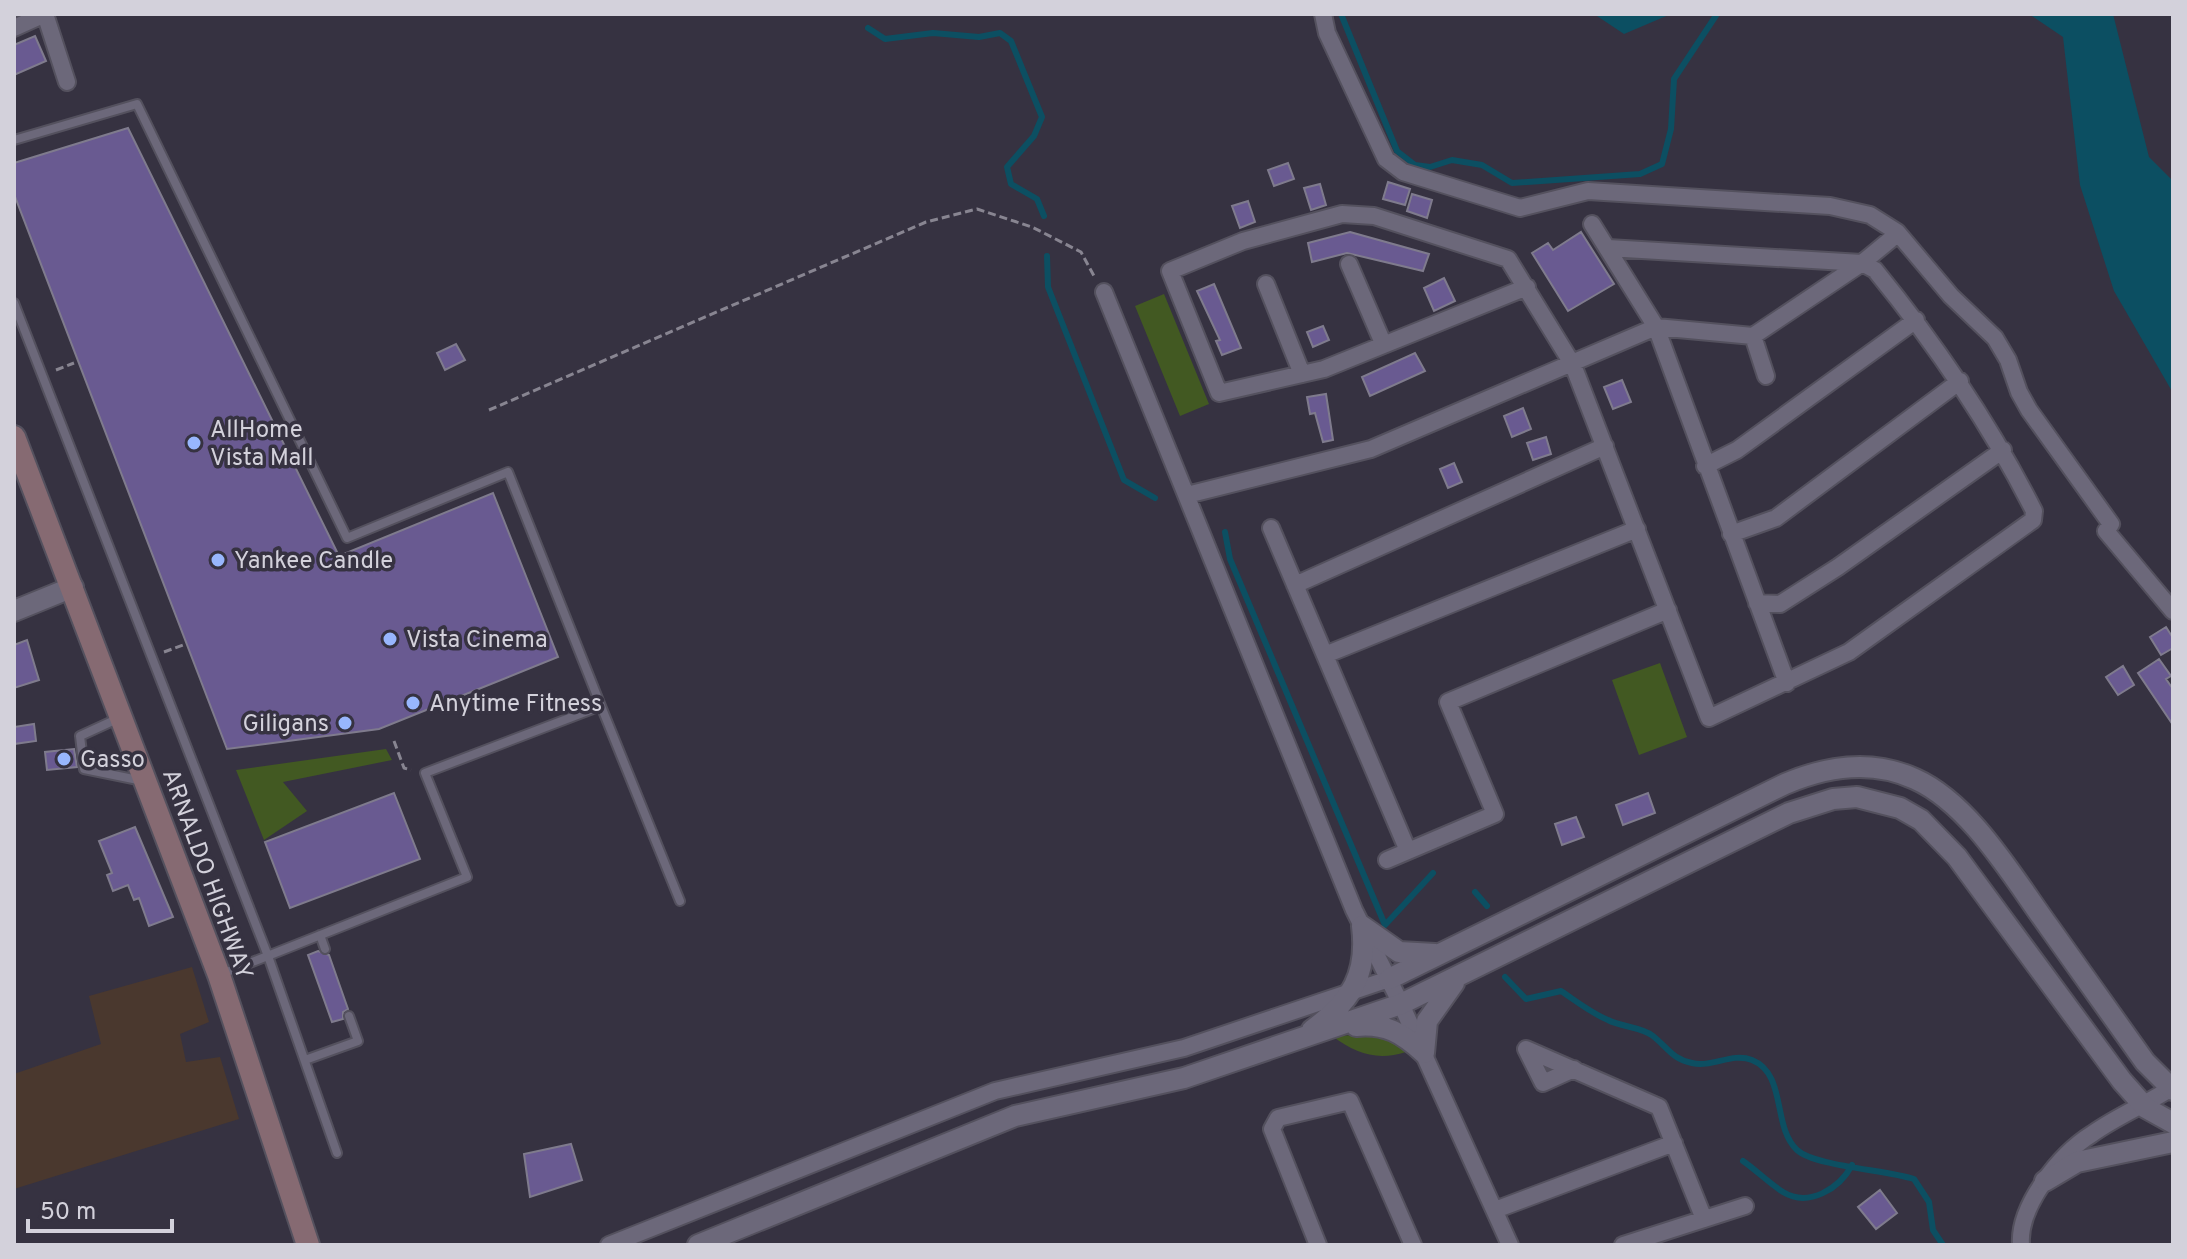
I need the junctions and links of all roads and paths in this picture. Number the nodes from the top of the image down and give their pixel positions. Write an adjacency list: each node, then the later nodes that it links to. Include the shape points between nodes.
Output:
1 (1323, 14): 38 (street, via 1386,159 1403,172 1520,208 1588,191 1850,209 1897,232 1995,338 2029,410 2111,524 2106,531)
2 (14, 28): 3 (street, via 45,14)
3 (67, 82)
4 (14, 140): 43 (lane, via 137,104 347,538 508,472)
5 (1592, 224): 7 (street)
6 (1890, 240): 8 (street)
7 (1608, 248): 8 (street); 15 (street)
8 (1862, 263): 14 (street, via 1875,270); 16 (street)
9 (1349, 264): 17 (street)
10 (1266, 284): 20 (street)
11 (1527, 287): 17 (street); 19 (street); 20 (street, via 1508,259 1374,216 1342,214 1243,241 1170,271 1219,393)
12 (1104, 292): 24 (path, via 1081,252 1032,227 977,209 926,222); 29 (street)
13 (14, 303): 21 (lane)
14 (1916, 320): 23 (street); 28 (street, via 1737,450)
15 (1656, 327): 16 (street); 19 (street); 28 (street)
16 (1753, 336): 22 (street)
17 (1383, 343): 20 (street)
18 (74, 363): 21 (path)
19 (1573, 365): 26 (street); 29 (street, via 1360,453)
20 (1302, 374)
21 (42, 376): 41 (lane)
22 (1766, 376)
23 (1960, 381): 27 (street); 32 (street, via 1776,518)
24 (489, 410)
25 (14, 437): 34 (main road, ARNALDO HIGHWAY)
26 (1605, 446): 31 (street); 33 (street)
27 (2003, 450): 35 (street, via 1780,604); 42 (street, via 2034,511 2033,520 1849,652)
28 (1705, 466): 32 (street)
29 (1187, 495): 51 (street)
30 (1271, 528): 33 (street)
31 (1637, 529): 36 (street); 40 (street)
32 (1731, 534): 35 (street)
33 (1295, 585): 40 (street)
34 (73, 587): 37 (street); 44 (main road, ARNALDO HIGHWAY)
35 (1757, 603): 42 (street)
36 (1668, 610): 42 (street, via 1709,718); 48 (street, via 1448,702 1495,814)
37 (14, 611)
38 (2173, 611)
39 (183, 645): 41 (path)
40 (1325, 655): 48 (street)
41 (152, 657): 55 (lane)
42 (1787, 683)
43 (601, 706): 46 (lane); 50 (lane)
44 (122, 717): 47 (main road, ARNALDO HIGHWAY); 47 (lane, via 80,736 84,769)
45 (394, 741): 46 (path, via 404,768)
46 (425, 773): 52 (lane, via 467,877)
47 (146, 781): 57 (main road, ARNALDO HIGHWAY)
48 (1408, 851): 49 (street)
49 (1387, 860)
50 (680, 901)
51 (1362, 926): 54 (street, via 1399,952); 58 (street); 59 (street, via 1365,960)
52 (320, 935): 53 (lane); 55 (lane)
53 (325, 949)
54 (1439, 954): 58 (street); 67 (street, via 1806,775 1836,767 1878,769 1923,783 1974,828 2145,1062)
55 (268, 956): 57 (lane); 65 (lane)
56 (1463, 974): 60 (street); 64 (street, via 1431,1013); 68 (street, via 1789,813 1833,799 1879,801 1921,820 1941,837)
57 (219, 975): 77 (main road, ARNALDO HIGHWAY)
58 (1389, 979): 59 (street); 60 (street)
59 (1348, 993): 63 (street, via 1315,1028); 78 (street, via 1184,1048 995,1091)
60 (1401, 1004): 62 (street); 64 (street)
61 (349, 1016): 65 (lane, via 358,1041)
62 (1332, 1027): 63 (street); 64 (street, via 1383,1025)
63 (1289, 1043): 79 (street, via 1156,1086 1015,1116)
64 (1424, 1053): 75 (street)
65 (305, 1060): 72 (lane)
66 (1574, 1069): 71 (street, via 1659,1107)
67 (2172, 1088): 68 (street)
68 (2143, 1106): 69 (street); 73 (street, via 2090,1135)
69 (2173, 1123)
70 (2173, 1142): 73 (street, via 2077,1162)
71 (1674, 1143): 75 (street); 76 (street)
72 (337, 1153)
73 (2045, 1181): 84 (street, via 2035,1191 2020,1231)
74 (1745, 1206): 76 (street)
75 (1495, 1210): 82 (street)
76 (1704, 1219): 83 (street)
77 (308, 1245)
78 (609, 1245)
79 (698, 1245)
80 (1318, 1245): 81 (street, via 1272,1129 1278,1118 1350,1101)
81 (1413, 1245)
82 (1510, 1245)
83 (1623, 1245)
84 (2021, 1245)

